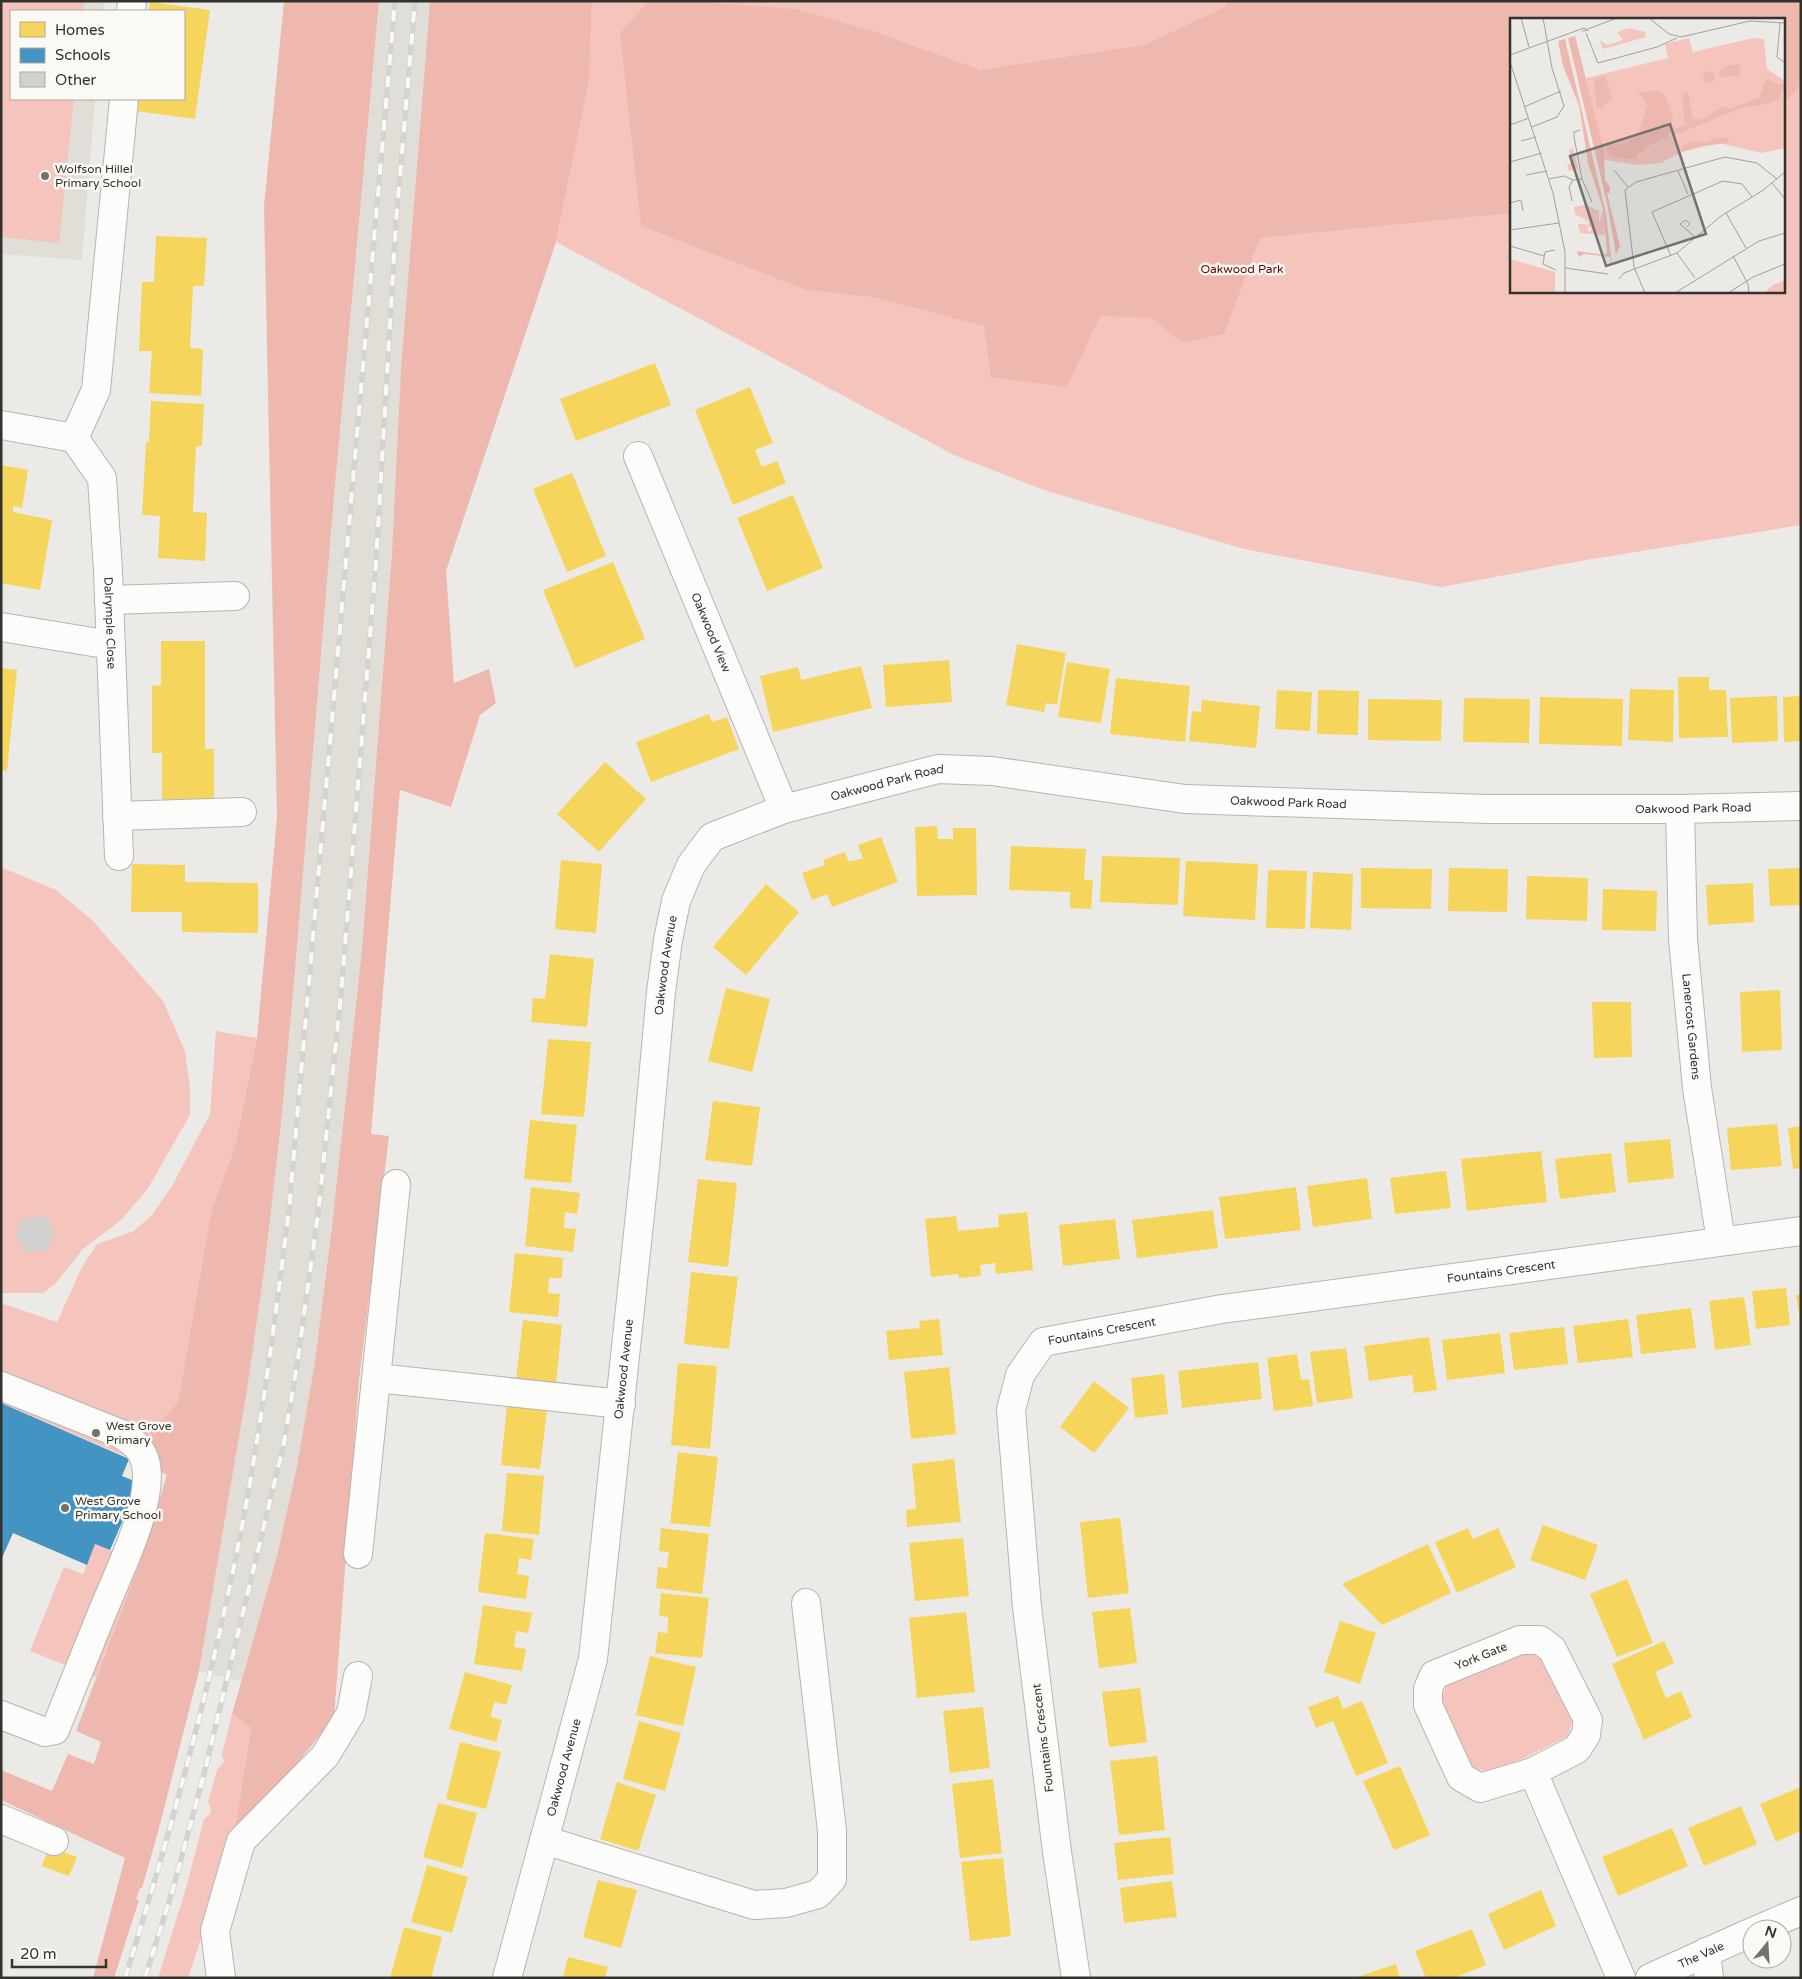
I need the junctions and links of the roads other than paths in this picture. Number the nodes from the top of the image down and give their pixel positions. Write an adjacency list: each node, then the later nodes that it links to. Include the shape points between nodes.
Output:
1 (124, 100): 3 (street, via 96,390)
2 (1, 425): 3 (street)
3 (74, 438): 6 (street, Dalrymple Close, via 102,478)
4 (638, 456): 10 (street, Oakwood View)
5 (235, 596): 6 (street)
6 (109, 600): 8 (street, Dalrymple Close)
7 (1, 627): 8 (street)
8 (111, 645): 13 (street, Dalrymple Close)
9 (1801, 806): 11 (street, Oakwood Park Road)
10 (784, 809): 11 (street, Oakwood Park Road, via 938,769 992,771 1185,799 1488,809); 20 (street, Oakwood Avenue, via 712,837 691,865 676,901 661,992)
11 (1680, 809): 17 (street, Lanercost Gardens, via 1683,939 1695,1068)
12 (242, 812): 13 (street)
13 (117, 816): 14 (street, Dalrymple Close)
14 (119, 856)
15 (396, 1184): 18 (street)
16 (1801, 1231): 17 (street, Fountains Crescent)
17 (1721, 1241): 35 (street, Fountains Crescent, via 1222,1309 1043,1342 1020,1375 1010,1410 1029,1617 1057,1852)
18 (377, 1378): 20 (street); 21 (street)
19 (1, 1386): 24 (street, via 120,1434 134,1443 144,1455 147,1480 129,1547 55,1730 45,1732)
20 (621, 1404): 27 (street, Oakwood Avenue, via 593,1659)
21 (358, 1554)
22 (806, 1603): 27 (street, via 832,1831 832,1880 818,1894 786,1903 754,1905)
23 (358, 1676): 33 (street, via 351,1713 325,1756 241,1841 215,1931)
24 (1, 1715)
25 (1533, 1772): 25 (street, York Gate, via 1480,1788 1461,1777 1428,1705 1428,1689 1434,1675 1520,1640 1540,1640 1552,1649 1588,1720 1586,1735 1577,1749); 36 (street)
26 (1, 1819): 28 (street)
27 (544, 1840): 34 (street, Oakwood Avenue)
28 (54, 1841)
29 (1801, 1911): 30 (street)
30 (1782, 1919)
31 (1742, 1939): 32 (street, The Vale)
32 (1707, 1965): 37 (street, The Vale)
33 (221, 1978)
34 (507, 1978)
35 (1076, 1978)
36 (1621, 1978)
37 (1650, 1978)

